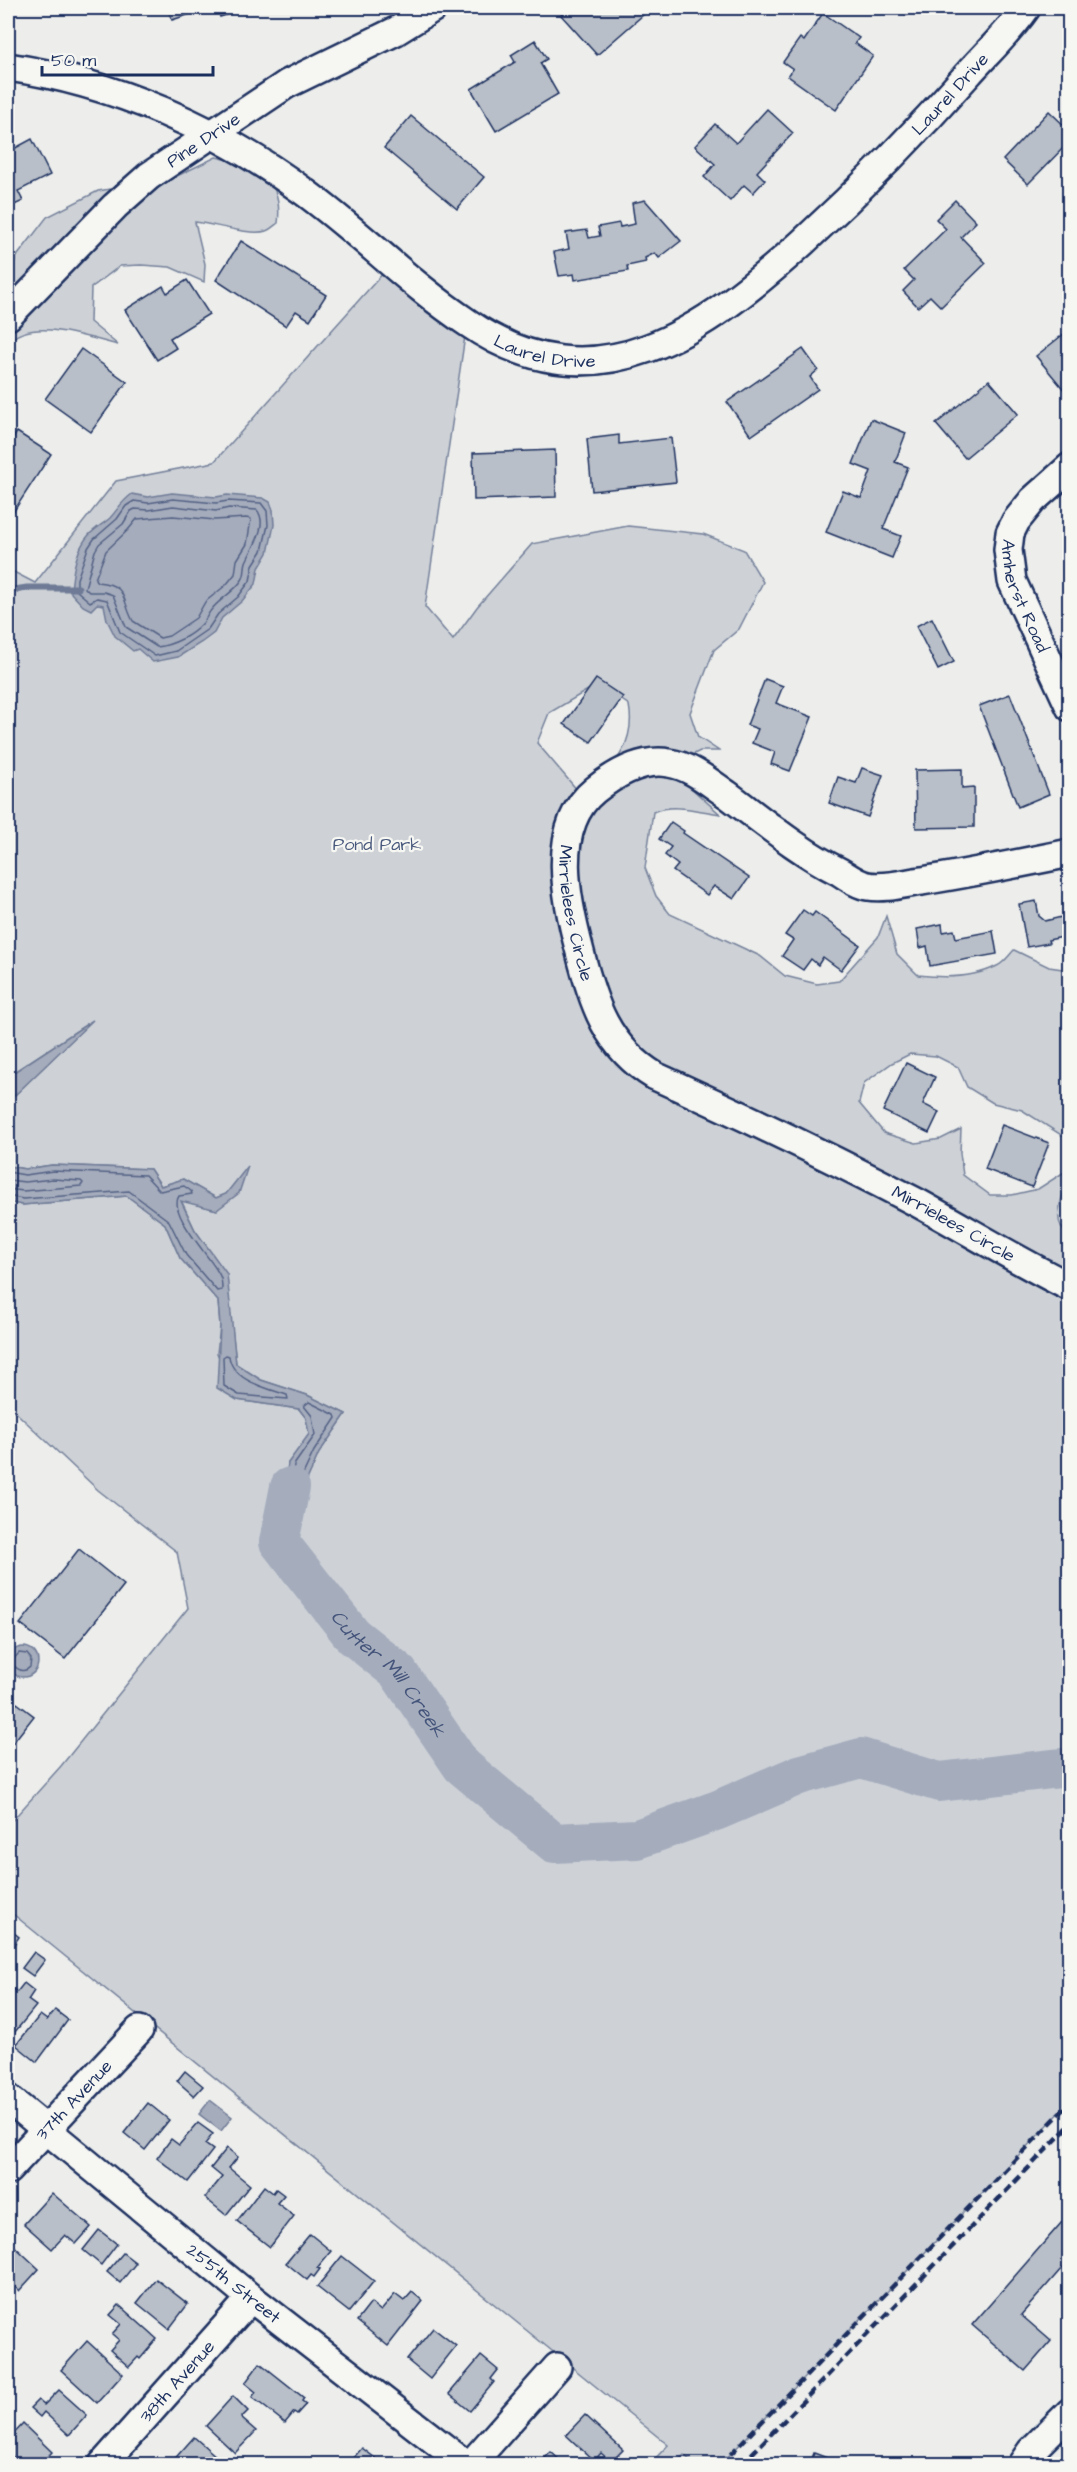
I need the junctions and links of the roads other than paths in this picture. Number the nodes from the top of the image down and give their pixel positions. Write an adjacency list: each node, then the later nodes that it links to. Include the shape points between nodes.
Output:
1 (433, 8): 4 (street, Pine Drive, via 396,31 287,84)
2 (1026, 8): 4 (street, Laurel Drive, via 910,140 756,284 698,324 640,351 598,362 565,362 519,350 471,326 303,191)
3 (8, 67): 4 (street, Laurel Drive, via 121,94)
4 (210, 135): 5 (street, Pine Drive, via 132,190)
5 (8, 316)
6 (1070, 467): 7 (street, Amherst Road, via 1016,521 1008,550 1012,581)
7 (1070, 707)
8 (1070, 853): 9 (street, Mirrielees Circle, via 961,875 867,886 824,864 697,773 669,762 645,764 611,777 584,799 564,847 569,905 600,1017 640,1066 804,1144)
9 (1070, 1287)
10 (139, 2030): 12 (street, 37th Avenue)
11 (8, 2098): 12 (street, 255th Street)
12 (47, 2130): 13 (street, 37th Avenue); 14 (street, 255th Street)
13 (8, 2170)
14 (251, 2298): 17 (street, 38th Avenue); 18 (street, 255th Street)
15 (558, 2367): 19 (street)
16 (1070, 2412): 20 (street)
17 (103, 2464)
18 (465, 2464)
19 (471, 2464)
20 (1022, 2464)

